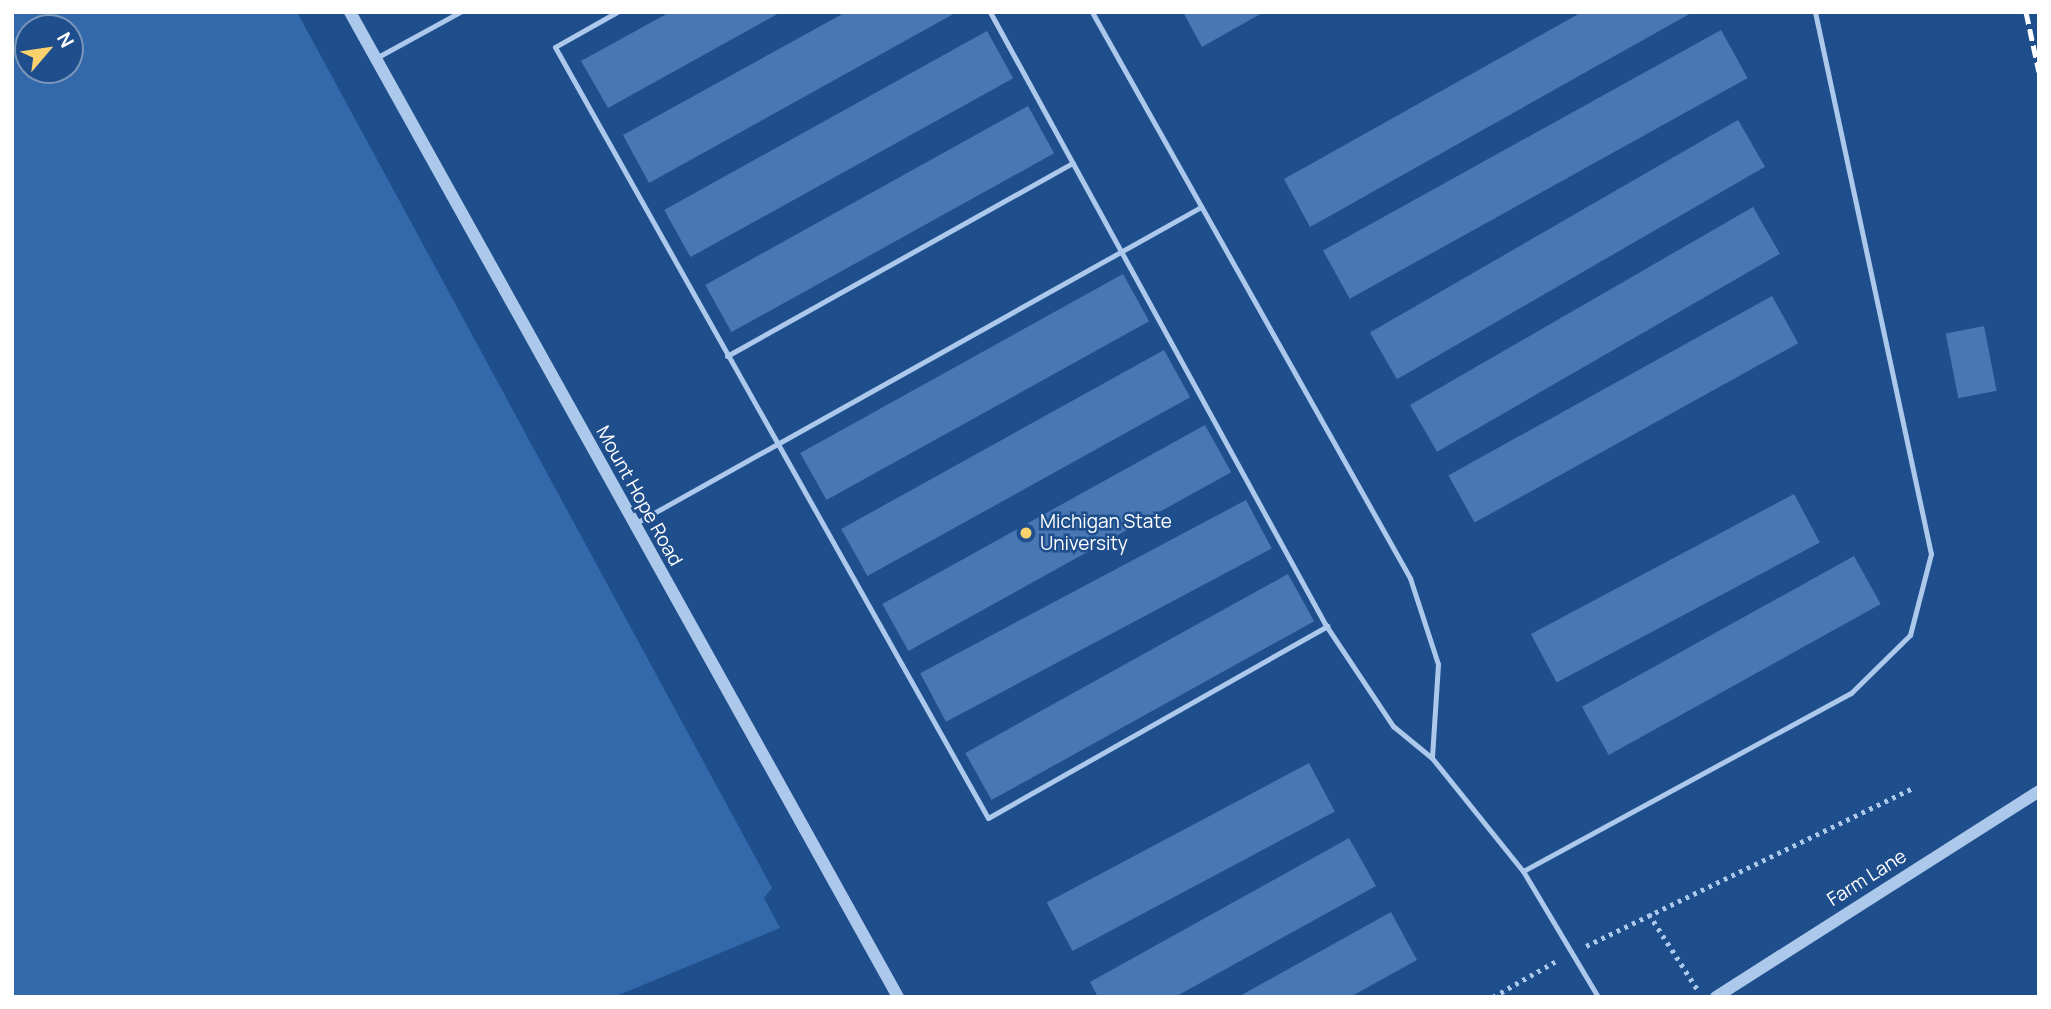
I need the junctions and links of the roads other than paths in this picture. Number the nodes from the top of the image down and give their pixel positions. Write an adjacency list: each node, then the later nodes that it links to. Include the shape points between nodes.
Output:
1 (350, 12): 7 (street, Mount Hope Road)
2 (460, 12): 7 (lane)
3 (617, 12): 11 (lane, via 555,47)
4 (990, 12): 8 (lane)
5 (1092, 12): 9 (lane)
6 (1815, 12): 17 (lane, via 1931,554 1910,635 1851,693)
7 (376, 58): 13 (street, Mount Hope Road)
8 (1073, 163): 10 (lane); 11 (lane)
9 (1201, 207): 10 (lane); 15 (lane, via 1410,578 1438,664)
10 (1121, 250): 12 (lane); 14 (lane)
11 (727, 356): 12 (lane)
12 (779, 440): 13 (lane); 14 (lane, via 988,818)
13 (633, 525): 18 (street, Mount Hope Road)
14 (1327, 626): 15 (lane, via 1393,726)
15 (1432, 758): 17 (lane)
16 (2039, 792): 20 (street, Farm Lane)
17 (1523, 871): 19 (lane)
18 (898, 997)
19 (1598, 997)
20 (1716, 997)

